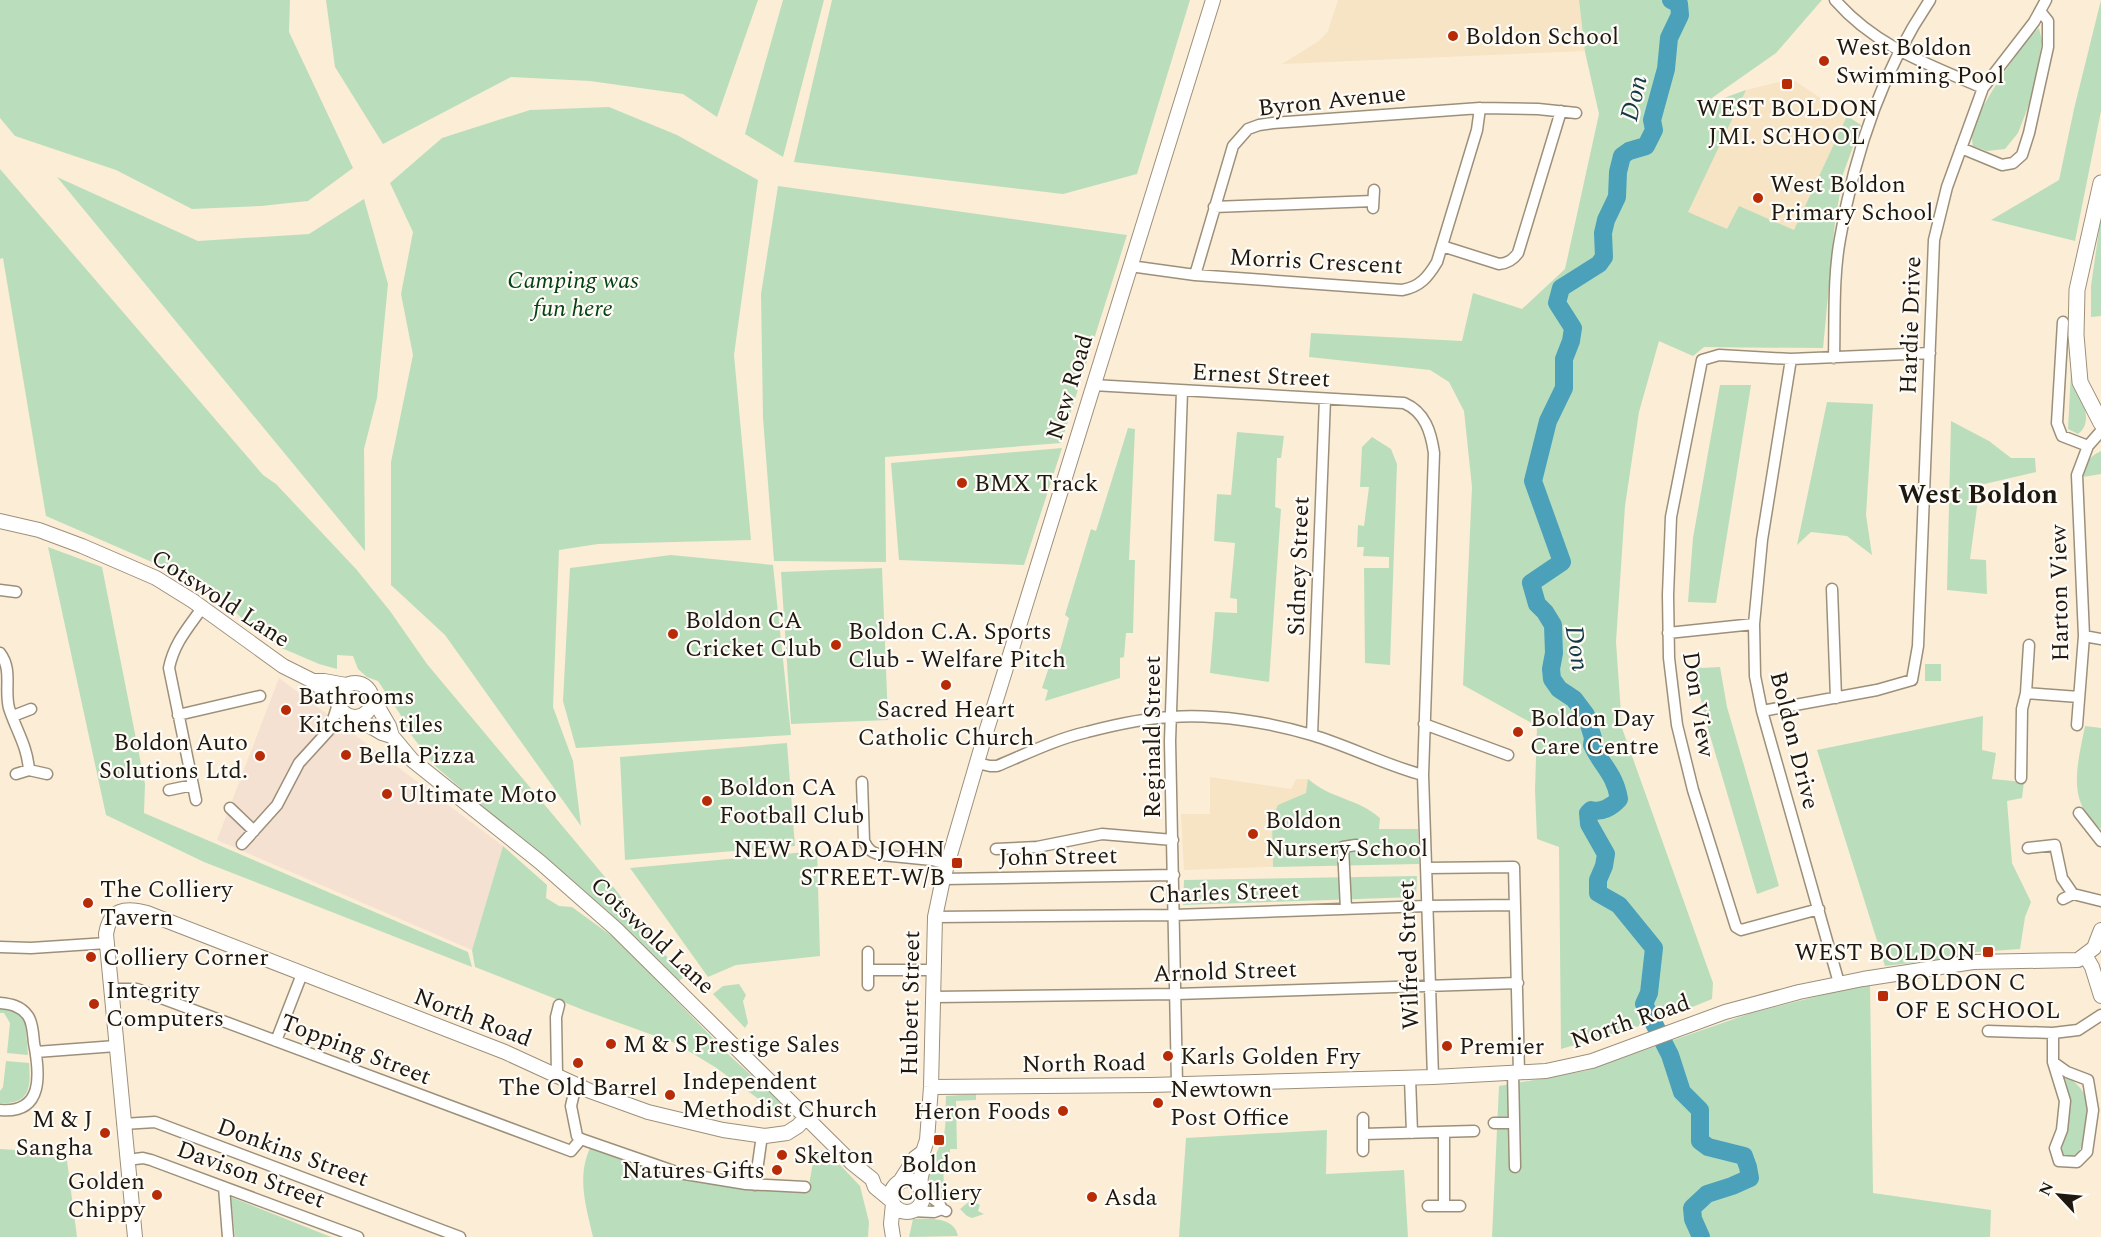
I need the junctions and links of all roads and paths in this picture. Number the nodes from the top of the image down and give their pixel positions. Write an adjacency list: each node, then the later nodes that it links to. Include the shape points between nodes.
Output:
1 (1213, 0): 16 (street, New Road)
2 (1835, 0): 6 (street, via 1867,32)
3 (1930, 0): 6 (street)
4 (2046, 0): 5 (street, Hardie Drive)
5 (2040, 11): 7 (street, Hardie Drive); 11 (street, via 2048,21 2048,47 2022,155 2013,163 2002,165)
6 (1899, 51): 7 (street); 20 (street, via 1876,104 1848,196 1836,269)
7 (1983, 88): 11 (street, Hardie Drive)
8 (1480, 108): 9 (street, Byron Avenue); 14 (street, Byron Avenue, via 1248,129 1233,146); 15 (street, Morris Crescent)
9 (1561, 111): 10 (street, Byron Avenue); 15 (street, via 1514,258 1499,264)
10 (1576, 113)
11 (1961, 148): 19 (street, Hardie Drive, via 1934,240)
12 (2101, 183): 26 (main road, via 2078,290 2076,335 2080,382)
13 (1374, 190): 14 (street, via 1373,205)
14 (1214, 207): 17 (street, Byron Avenue)
15 (1442, 246): 17 (street, Morris Crescent, via 1428,277 1414,288 1402,290)
16 (1130, 266): 17 (street, Morris Crescent); 22 (street, New Road)
17 (1195, 275)
18 (2063, 322): 28 (street, via 2057,423 2062,436)
19 (1930, 352): 20 (street); 46 (street, Hardie Drive, via 1918,646 1912,680)
20 (1834, 358): 21 (street)
21 (1791, 359): 34 (street, Boldon Drive, via 1762,540); 35 (street, Don View, via 1719,355 1702,360 1671,517)
22 (1093, 385): 23 (street, Ernest Street); 60 (street, New Road)
23 (1182, 391): 24 (street, Ernest Street); 52 (street, Reginald Street)
24 (1325, 399): 25 (street, Ernest Street, via 1404,403); 57 (street, Sidney Street)
25 (1423, 417): 54 (street, Wilfred Street, via 1434,453)
26 (2101, 423)
27 (2101, 430): 28 (street, Harton View)
28 (2088, 446): 36 (street, Harton View, via 2077,475)
29 (0, 521): 33 (street, Cotswold Lane, via 39,530 119,561 156,578)
30 (1832, 589): 46 (street)
31 (0, 591): 32 (street)
32 (16, 592)
33 (202, 608): 40 (street, Cotswold Lane, via 274,660); 50 (street, via 172,653 169,669)
34 (1754, 624): 35 (street); 49 (street, Boldon Drive, via 1755,676)
35 (1668, 633): 87 (street, Don View, via 1677,725 1736,927 1741,930)
36 (2084, 636): 37 (street); 45 (street, Harton View)
37 (2101, 639)
38 (2029, 645): 42 (street)
39 (0, 653): 51 (street, via 8,670 8,700)
40 (313, 681): 41 (street, Cotswold Lane); 47 (street, Cotswold Lane)
41 (346, 685): 43 (street, via 360,684); 47 (street, via 339,692)
42 (2026, 693): 45 (street); 65 (street, via 2022,709)
43 (371, 694): 53 (street, via 369,710); 58 (street, Cotswold Lane)
44 (260, 696): 50 (street)
45 (2079, 697): 55 (street, Harton View)
46 (1836, 698): 49 (street)
47 (338, 703): 53 (street, via 343,714); 56 (street)
48 (31, 709): 51 (street)
49 (1762, 711): 87 (street, Boldon Drive)
50 (178, 715): 67 (street)
51 (13, 716): 61 (street, via 28,754)
52 (1171, 717): 57 (street, via 1219,718); 60 (street, via 1086,732 997,766); 73 (street, Reginald Street)
53 (355, 718): 56 (street); 58 (street, Cotswold Lane)
54 (1424, 724): 59 (street); 64 (street, Wilfred Street)
55 (2077, 725)
56 (330, 729): 72 (street, via 300,763 277,805)
57 (1312, 735): 64 (street)
58 (392, 736): 123 (street, Cotswold Lane, via 426,773 531,855 616,929)
59 (1508, 756)
60 (977, 763): 79 (street, New Road)
61 (29, 770): 62 (street); 63 (street)
62 (16, 774)
63 (47, 774)
64 (1423, 775): 80 (street, Wilfred Street)
65 (2021, 778)
66 (862, 782): 79 (street, via 867,849 882,855)
67 (193, 785): 68 (street); 69 (street)
68 (169, 790)
69 (196, 800)
70 (230, 808): 72 (street)
71 (2079, 813): 74 (street)
72 (254, 831): 75 (street)
73 (1173, 840): 78 (street, via 1102,834 1037,847); 81 (street, Reginald Street)
74 (2101, 841)
75 (242, 844)
76 (1356, 845): 86 (street, via 1338,846)
77 (2028, 848): 83 (street, via 2055,845 2068,897)
78 (996, 849)
79 (948, 860): 82 (street, Hubert Street)
80 (1426, 868): 84 (street, via 1514,867); 85 (street, Wilfred Street)
81 (1174, 875): 82 (street, John Street); 88 (street, Reginald Street)
82 (943, 879): 89 (street, Hubert Street)
83 (2101, 901)
84 (1515, 905): 85 (street, Charles Street); 98 (street)
85 (1427, 906): 86 (street, Charles Street); 101 (street, Wilfred Street)
86 (1346, 909): 88 (street, Charles Street)
87 (1819, 909): 99 (street, Boldon Drive)
88 (1175, 915): 89 (street, Charles Street); 103 (street, Reginald Street)
89 (934, 917): 96 (street, Hubert Street)
90 (2101, 930): 94 (street, via 2094,948)
91 (107, 943): 92 (street); 97 (street, North Road, via 107,925 124,909 147,913); 102 (street)
92 (0, 947)
93 (868, 952): 95 (street)
94 (2085, 955): 99 (street, North Road, via 2078,960 1973,962); 104 (street)
95 (868, 970): 96 (street); 100 (street)
96 (933, 970): 105 (street, Hubert Street)
97 (302, 974): 111 (street); 116 (street, North Road)
98 (1518, 983): 101 (street, Arnold Street); 115 (street)
99 (1839, 983): 115 (street, North Road, via 1706,1019 1592,1061)
100 (868, 985)
101 (1430, 985): 103 (street, Arnold Street); 117 (street, Wilfred Street)
102 (111, 989): 111 (street, Topping Street, via 137,989); 112 (street)
103 (1176, 993): 105 (street, Arnold Street); 120 (street, Reginald Street)
104 (2101, 996)
105 (933, 997): 121 (street, Hubert Street)
106 (0, 1003): 113 (street, via 16,1006 28,1016)
107 (559, 1005): 116 (street)
108 (2101, 1015): 110 (street, via 2078,1030)
109 (1988, 1031): 110 (street)
110 (2053, 1034): 114 (street)
111 (276, 1041): 133 (street, Topping Street, via 572,1151)
112 (116, 1046): 113 (street); 127 (street)
113 (36, 1052): 122 (street, via 36,1092 22,1108)
114 (2053, 1062): 114 (street, via 2088,1080 2093,1110 2087,1152 2077,1162 2059,1161 2055,1148 2062,1130 2065,1101)
115 (1516, 1073): 117 (street, North Road); 126 (street)
116 (557, 1076): 119 (street, North Road)
117 (1433, 1077): 118 (street, North Road)
118 (1410, 1078): 120 (street, North Road); 130 (street)
119 (576, 1084): 132 (street, North Road, via 675,1119); 133 (street, via 572,1106)
120 (1177, 1084): 121 (street, North Road)
121 (931, 1087): 135 (street, Hubert Street)
122 (0, 1110)
123 (806, 1117): 132 (street, North Road, via 787,1133); 138 (street, Cotswold Lane)
124 (1363, 1118): 131 (street)
125 (1494, 1123): 126 (street)
126 (1514, 1123): 137 (street)
127 (123, 1124): 136 (street); 149 (street, Donkins Street, via 155,1122)
128 (1474, 1131): 129 (street)
129 (1444, 1132): 130 (street); 146 (street)
130 (1412, 1133): 131 (street)
131 (1363, 1134): 134 (street)
132 (762, 1135): 140 (street)
133 (581, 1139): 140 (street, via 679,1173)
134 (1363, 1151)
135 (923, 1152): 139 (street, Hubert Street); 143 (street, Hubert Street)
136 (127, 1160): 141 (street, Davison Street, via 146,1158); 151 (street)
137 (1515, 1167)
138 (872, 1179): 139 (street, Cotswold Lane); 144 (street, Cotswold Lane)
139 (898, 1184): 143 (street, via 913,1182); 144 (street, via 892,1192)
140 (755, 1185): 142 (street)
141 (224, 1187): 152 (street); 153 (street, Davison Street)
142 (805, 1187)
143 (921, 1189): 148 (street, via 920,1205); 148 (street, via 944,1210)
144 (893, 1202): 148 (street, via 899,1210); 150 (street)
145 (1428, 1206): 146 (street)
146 (1444, 1206): 147 (street)
147 (1460, 1206)
148 (910, 1212): 150 (street)
149 (445, 1234): 154 (street, Donkins Street)
150 (893, 1235)
151 (135, 1237)
152 (228, 1237)
153 (358, 1237)
154 (460, 1237)

